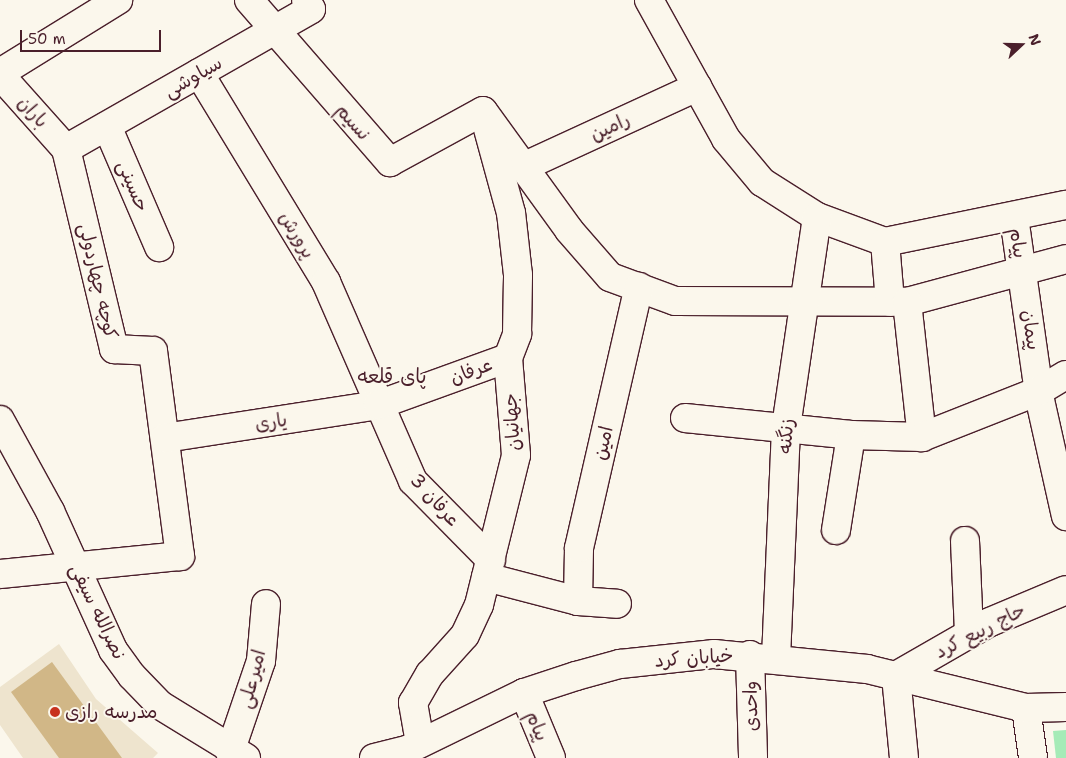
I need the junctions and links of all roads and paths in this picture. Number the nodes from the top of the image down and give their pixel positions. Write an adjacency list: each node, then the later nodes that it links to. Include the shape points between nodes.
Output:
1 (118, 0): 7 (street)
2 (248, 0): 5 (street, نسیم)
3 (306, 0): 5 (street, سیاوشی, via 311,9)
4 (649, 0): 8 (street)
5 (272, 31): 6 (street, سیاوشی); 9 (street, نسیم, via 390,162)
6 (199, 73): 10 (street, سیاوشی); 26 (street, پرورش, via 326,282)
7 (0, 74): 11 (street, باران)
8 (697, 87): 12 (street, رامین); 14 (street, via 726,139 762,182)
9 (483, 111): 12 (street); 23 (street, جهانیان, via 511,213 518,275 517,334)
10 (107, 126): 11 (street, سیاوشی); 17 (street, حسینی)
11 (66, 149): 32 (street, کوچه چهاردولی, via 114,349 153,351)
12 (523, 167): 20 (street, via 610,277)
13 (1066, 205): 15 (street)
14 (817, 217): 16 (street); 21 (street, زنگنه)
15 (1014, 217): 16 (street); 19 (street, پیام)
16 (886, 242): 22 (street)
17 (159, 247)
18 (1066, 259): 19 (street)
19 (1023, 269): 22 (street); 25 (street, پیمان)
20 (639, 287): 21 (street, via 675,301); 40 (street, امین, via 579,548)
21 (803, 301): 22 (street); 29 (street, زنگنه)
22 (898, 302): 31 (street)
23 (508, 358): 26 (street, عرفان); 37 (street, جهانیان, via 516,455)
24 (1066, 375): 25 (street)
25 (1039, 391): 31 (street); 33 (street, پیمان)
26 (378, 405): 32 (street, یاری); 37 (street, عرفان 3, via 413,481)
27 (685, 418): 29 (street)
28 (0, 420): 36 (street, نصرالله سیفی)
29 (786, 427): 30 (street); 44 (street, زنگنه)
30 (851, 435): 31 (street); 34 (street)
31 (922, 437)
32 (165, 438): 36 (street, کوچه چهاردولی, via 180,556)
33 (1066, 516)
34 (836, 530)
35 (965, 541): 43 (street)
36 (75, 567): 38 (street); 50 (street, نصرالله سیفی, via 114,650 132,676 160,705)
37 (488, 568): 40 (street); 49 (street, جهانیان, via 465,636 430,674 413,703)
38 (0, 574)
39 (1066, 590): 43 (street, حاج ربیع کرد)
40 (578, 600): 42 (street)
41 (266, 604): 50 (street, امیرعلی, via 261,661)
42 (617, 604)
43 (969, 634): 45 (street, حاج ربیع کرد)
44 (763, 656): 45 (street, خیابان کرد); 46 (street, خیابان کرد, via 620,664); 53 (street, واحدی)
45 (896, 676): 48 (street, خیابان کرد); 54 (street)
46 (524, 693): 49 (street, خیابان کرد); 52 (street, پیام)
47 (1066, 707): 48 (street, خیابان کرد)
48 (1026, 708): 55 (street)
49 (412, 750): 51 (street, خیابان کرد)
50 (238, 755)
51 (374, 758)
52 (550, 758)
53 (753, 758)
54 (904, 758)
55 (1033, 758)

